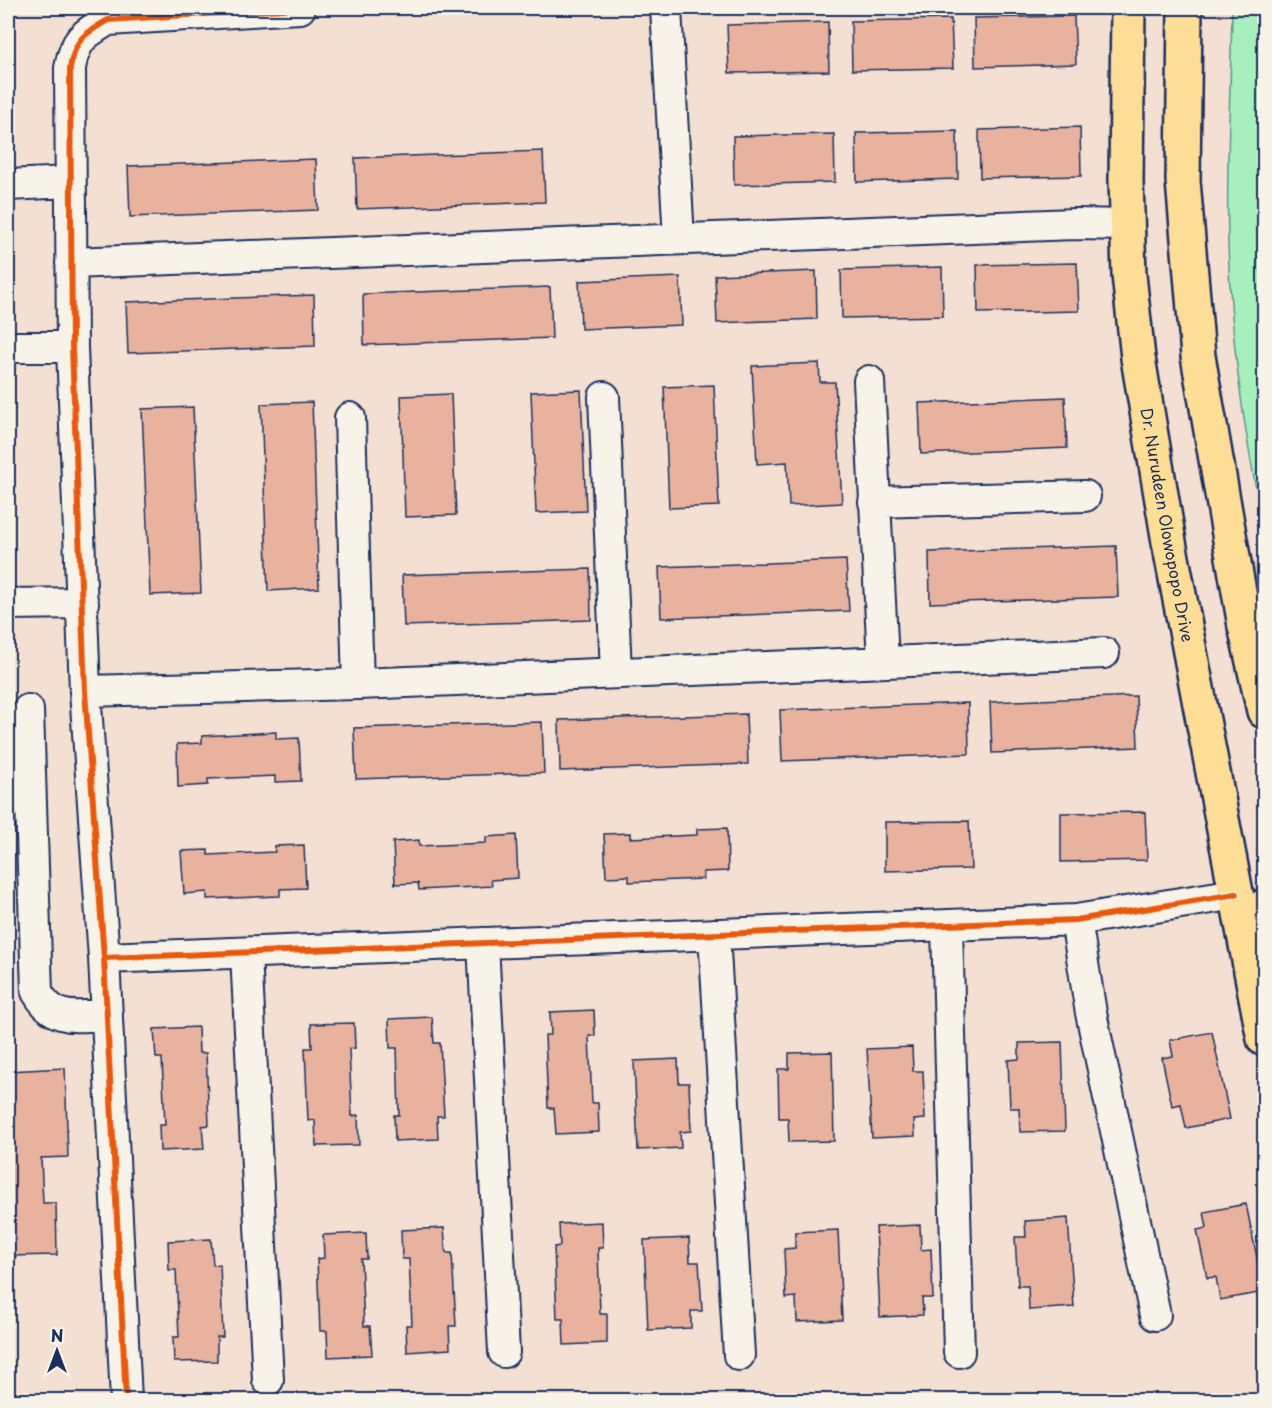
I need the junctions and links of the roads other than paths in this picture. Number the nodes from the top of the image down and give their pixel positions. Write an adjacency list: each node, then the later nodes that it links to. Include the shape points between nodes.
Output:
1 (300, 8): 5 (street, via 128,17 108,20 91,30 73,48 70,68)
2 (666, 8): 8 (street)
3 (1128, 8): 7 (main road, Dr. Nurudeen Olowopopo Drive)
4 (1185, 8): 19 (main road, via 1183,181 1189,272 1198,356)
5 (70, 182): 6 (street); 9 (street)
6 (8, 185)
7 (1128, 225): 8 (street); 28 (main road, Dr. Nurudeen Olowopopo Drive, via 1138,358 1169,542)
8 (680, 238): 9 (street)
9 (71, 263): 11 (street)
10 (8, 347): 11 (street)
11 (72, 347): 17 (street)
12 (869, 381): 16 (street)
13 (604, 398): 23 (street)
14 (350, 418): 24 (street)
15 (1084, 495): 16 (street)
16 (874, 502): 22 (street)
17 (83, 603): 18 (street); 25 (street)
18 (8, 604)
19 (1245, 626): 21 (main road); 27 (main road)
20 (1104, 653): 22 (street)
21 (1264, 659)
22 (883, 661): 23 (street)
23 (616, 672): 24 (street)
24 (358, 684): 25 (street)
25 (86, 691): 34 (street)
26 (28, 710): 35 (street, via 37,992 45,1006 60,1016)
27 (1264, 711)
28 (1250, 900): 29 (street); 36 (main road, Dr. Nurudeen Olowopopo Drive, via 1255,992)
29 (1076, 920): 30 (street); 37 (street, via 1090,1013)
30 (947, 927): 31 (street); 39 (street)
31 (714, 934): 32 (street); 40 (street)
32 (483, 943): 33 (street); 38 (street)
33 (246, 954): 34 (street); 41 (street)
34 (104, 958): 35 (street)
35 (107, 1015): 42 (street)
36 (1264, 1038)
37 (1155, 1315)
38 (504, 1352)
39 (960, 1352)
40 (739, 1354)
41 (268, 1380)
42 (126, 1401)

